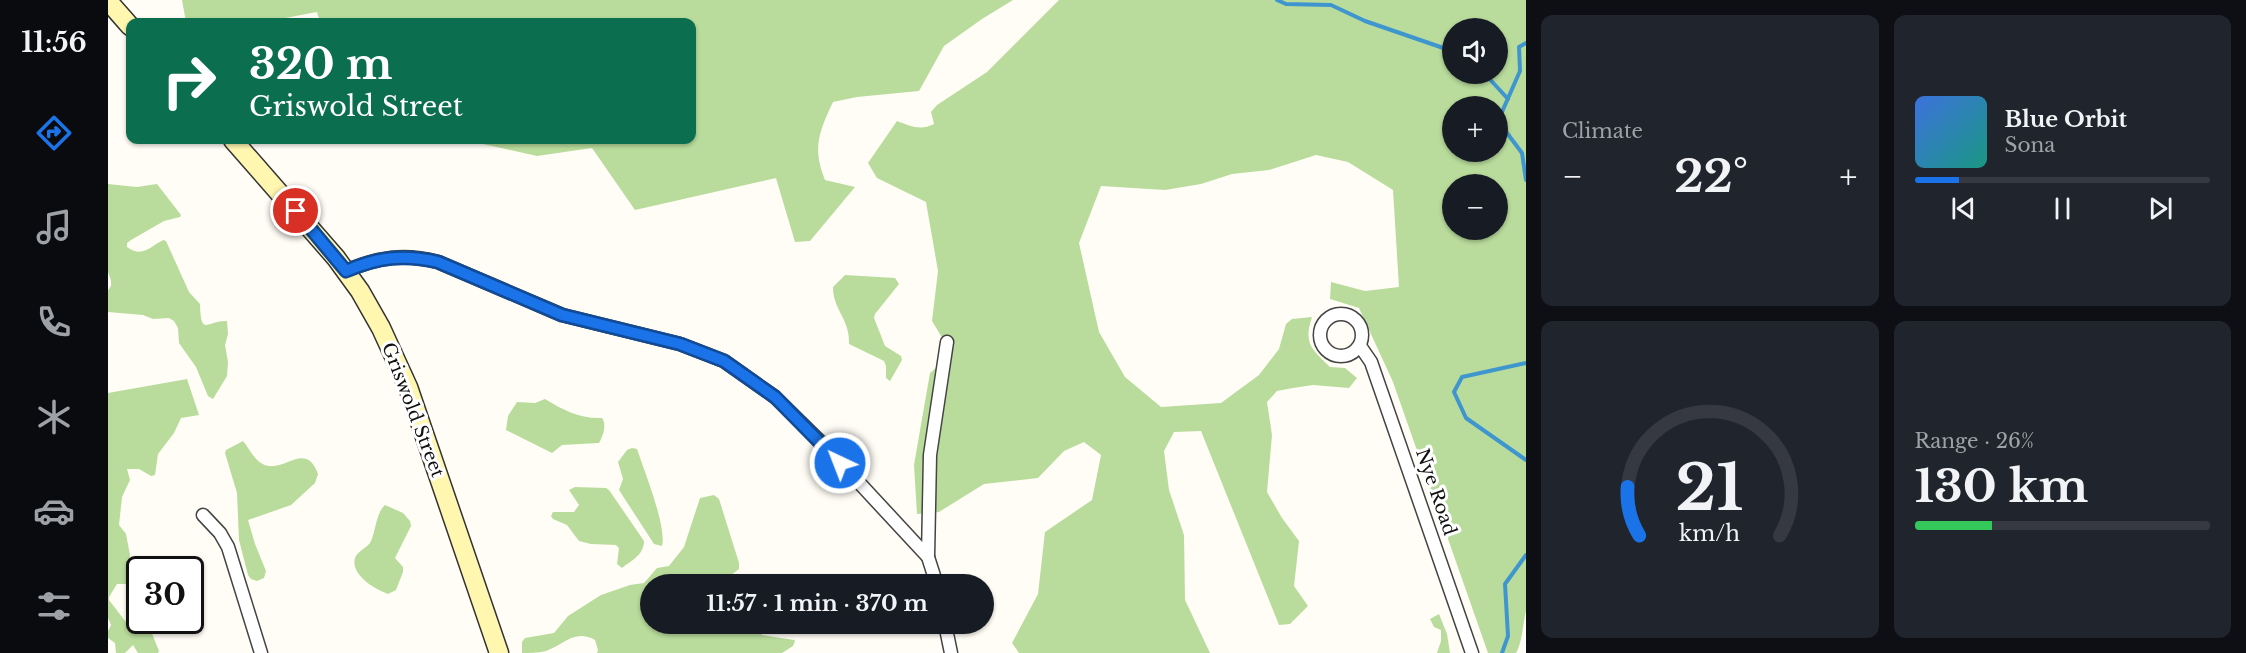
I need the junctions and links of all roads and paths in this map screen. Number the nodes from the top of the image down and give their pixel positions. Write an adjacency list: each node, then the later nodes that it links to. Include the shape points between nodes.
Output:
1 (108, 1): 2 (main road)
2 (126, 21)
3 (236, 144): 4 (main road, Griswold Street)
4 (346, 271): 8 (street, via 386,257 419,257 562,315 680,344 724,361 775,397); 12 (main road, Griswold Street, via 381,328 408,387)
5 (947, 342): 8 (street, via 930,455)
6 (1360, 345): 14 (street, Nye Road, via 1371,362)
7 (203, 515): 11 (street, via 228,547)
8 (928, 557): 9 (street)
9 (933, 574)
10 (947, 634): 13 (street)
11 (261, 653)
12 (499, 653)
13 (951, 653)
14 (1472, 653)

